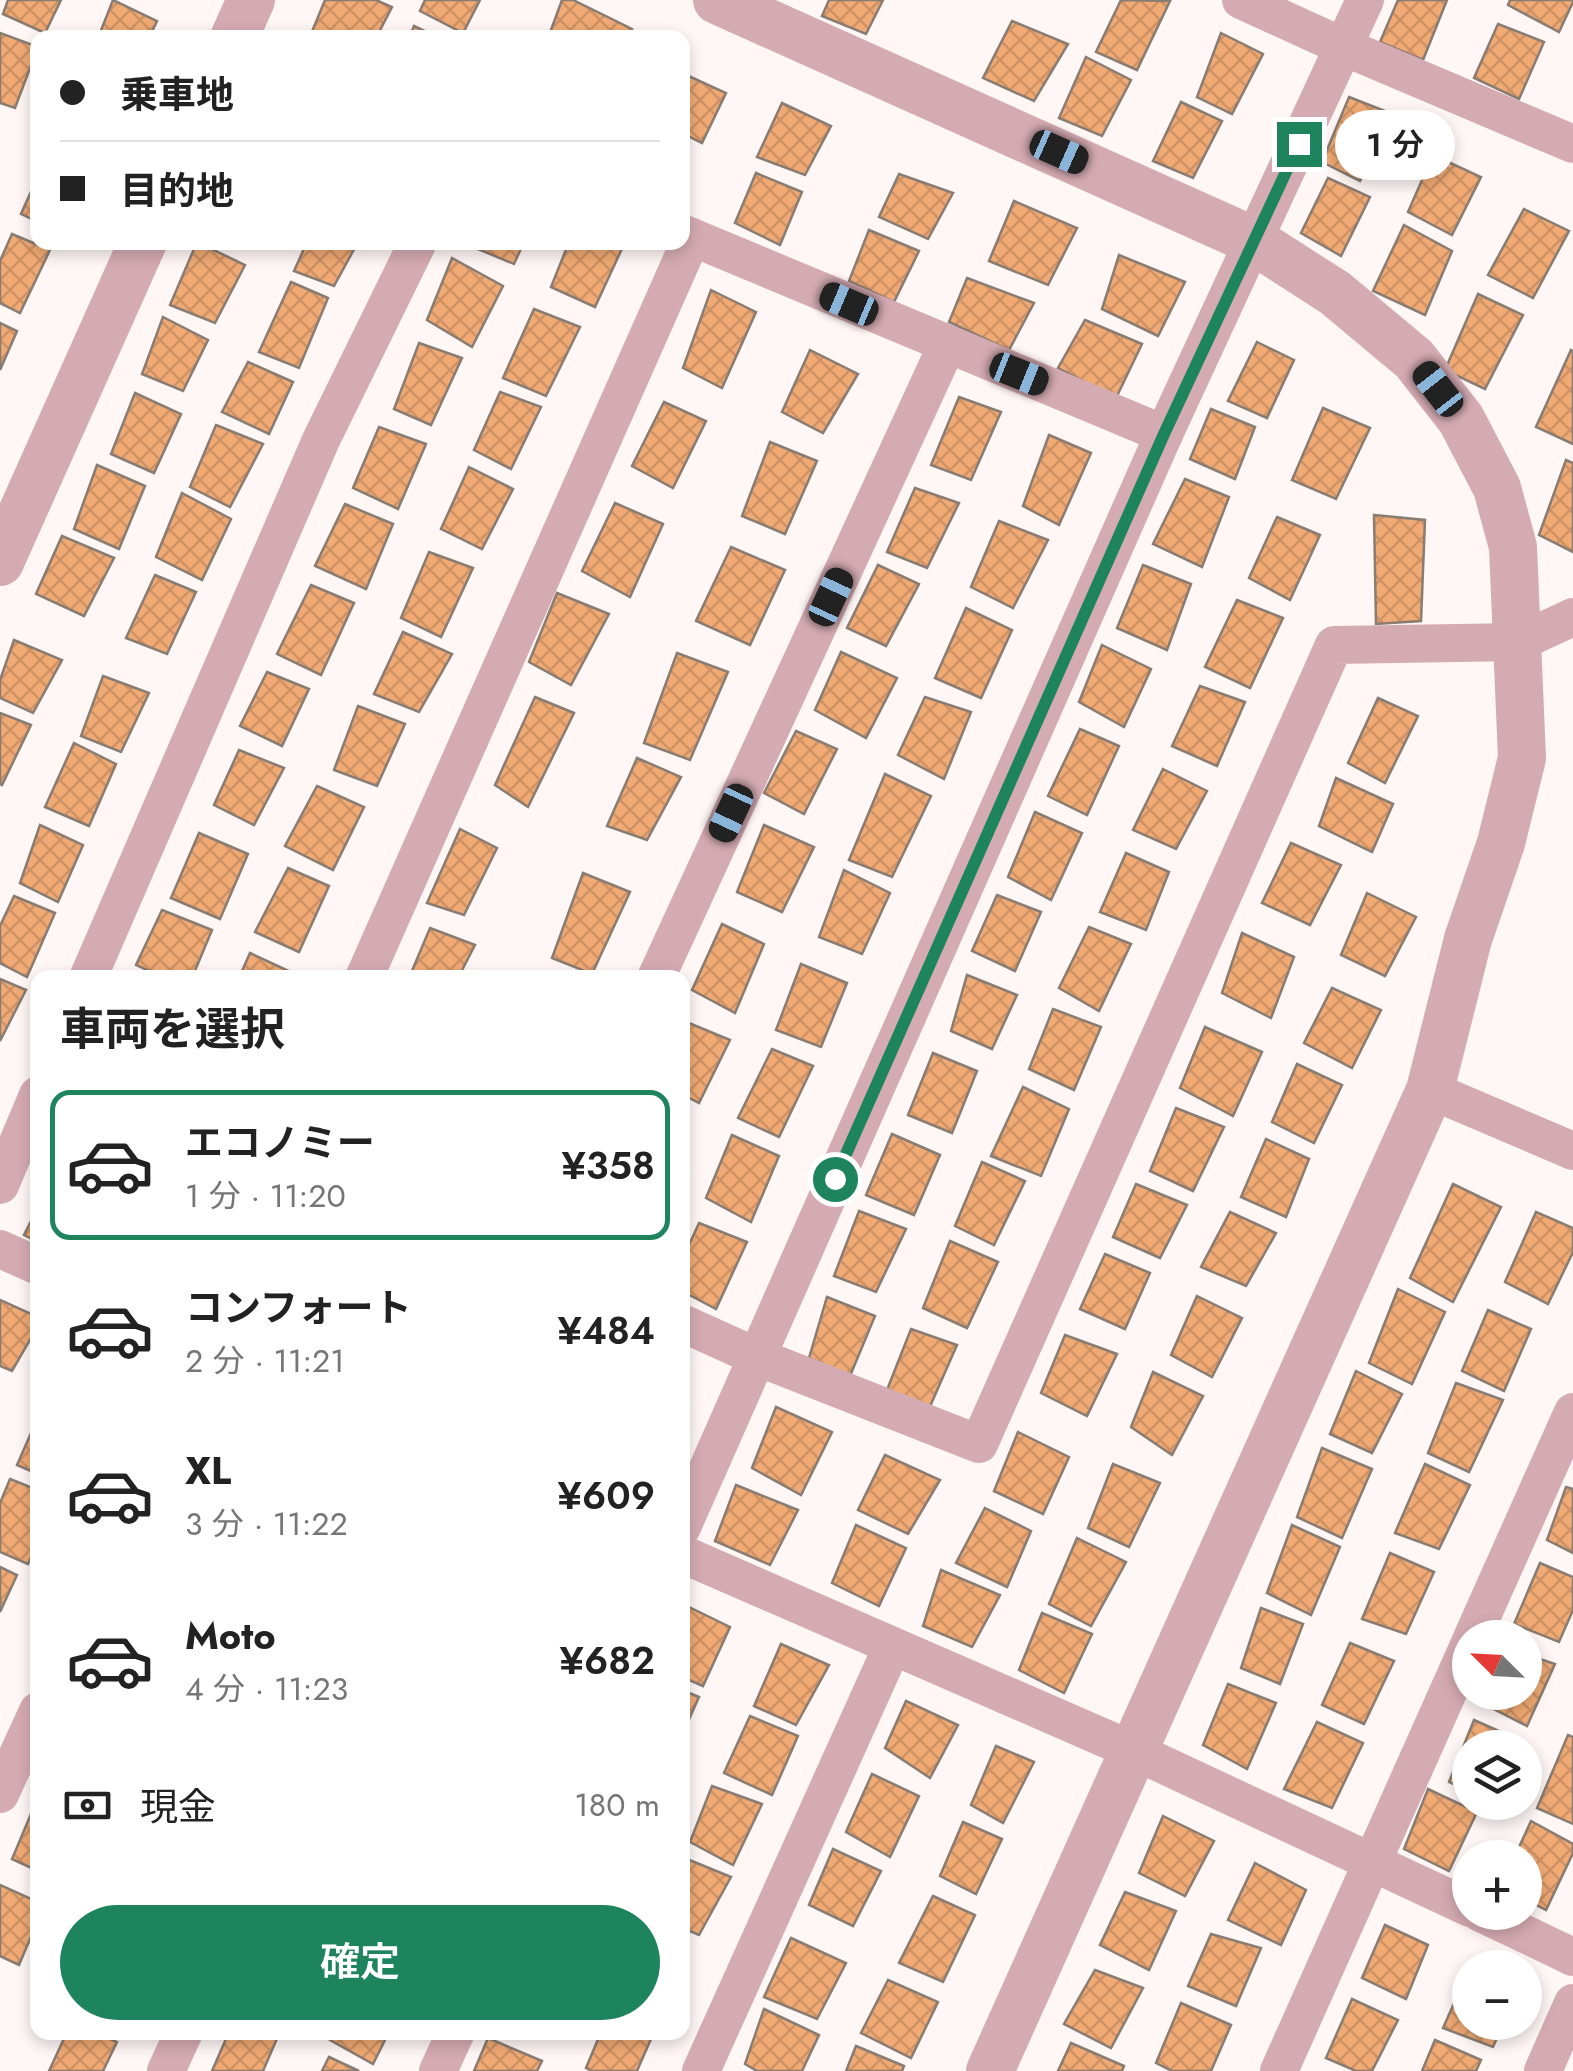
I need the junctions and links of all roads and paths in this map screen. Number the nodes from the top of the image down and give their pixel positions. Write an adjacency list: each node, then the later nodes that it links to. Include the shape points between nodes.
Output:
1 (717, 0): 7 (street)
2 (1241, 0): 4 (street)
3 (1365, 0): 4 (street)
4 (1344, 47): 5 (street); 7 (street)
5 (1573, 144)
6 (690, 235): 11 (street)
7 (1254, 241): 12 (street); 15 (street, via 1335,293 1414,359 1461,419 1497,488 1513,547)
8 (138, 250): 13 (street)
9 (414, 250): 16 (street, via 321,440)
10 (680, 250): 17 (street)
11 (947, 345): 12 (street); 18 (street)
12 (1164, 434): 26 (street)
13 (0, 562)
14 (1573, 617): 15 (street)
15 (1519, 642): 19 (street, via 1522,758); 26 (street, via 1334,645 978,1444)
16 (91, 970)
17 (367, 970)
18 (660, 970)
19 (1430, 1090): 21 (street); 34 (street)
20 (30, 1113): 22 (street)
21 (1573, 1152)
22 (0, 1185)
23 (0, 1249): 24 (street)
24 (30, 1262)
25 (690, 1327): 26 (street)
26 (757, 1356): 28 (street)
27 (1573, 1412): 30 (street)
28 (690, 1509)
29 (690, 1558): 31 (street)
30 (1480, 1620)
31 (892, 1647): 34 (street); 45 (street)
32 (1452, 1683): 36 (street)
33 (30, 1728): 35 (street)
34 (1134, 1751): 36 (street); 46 (street)
35 (0, 1794)
36 (1372, 1862): 37 (street); 47 (street)
37 (1452, 1900)
38 (1517, 1930): 39 (street)
39 (1573, 1956)
40 (1573, 2003): 48 (street)
41 (180, 2040): 43 (street)
42 (452, 2040): 44 (street)
43 (166, 2071)
44 (438, 2071)
45 (701, 2071)
46 (990, 2071)
47 (1279, 2071)
48 (1543, 2071)

